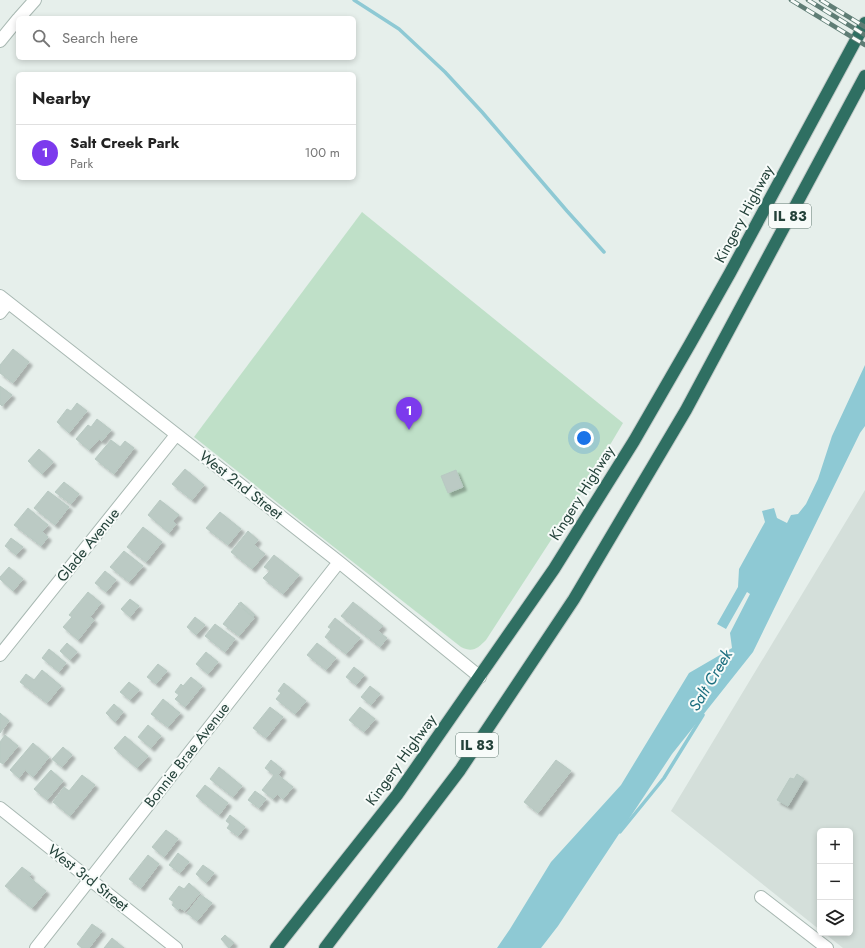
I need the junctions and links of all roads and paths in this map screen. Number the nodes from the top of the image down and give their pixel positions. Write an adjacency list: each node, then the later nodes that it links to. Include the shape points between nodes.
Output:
1 (34, 0): 2 (street)
2 (21, 16)
3 (16, 22): 5 (street)
4 (865, 23): 12 (highway, Kingery Highway / IL 83, via 730,274 634,441 554,569)
5 (0, 41)
6 (865, 76): 19 (highway, IL 83, via 686,410 574,599 460,770)
7 (4, 300): 8 (street); 9 (street, West 2nd Street)
8 (0, 313)
9 (176, 435): 10 (street, West 2nd Street); 11 (street, Glade Avenue)
10 (339, 562): 12 (street, West 2nd Street); 14 (street, Bonnie Brae Avenue)
11 (0, 654)
12 (480, 677): 18 (highway, Kingery Highway / IL 83, via 397,795)
13 (0, 808): 14 (street, West 3rd Street)
14 (89, 879): 16 (street, Bonnie Brae Avenue); 17 (street, West 3rd Street)
15 (761, 897): 20 (street)
16 (36, 948)
17 (176, 948)
18 (276, 948)
19 (325, 948)
20 (827, 948)

